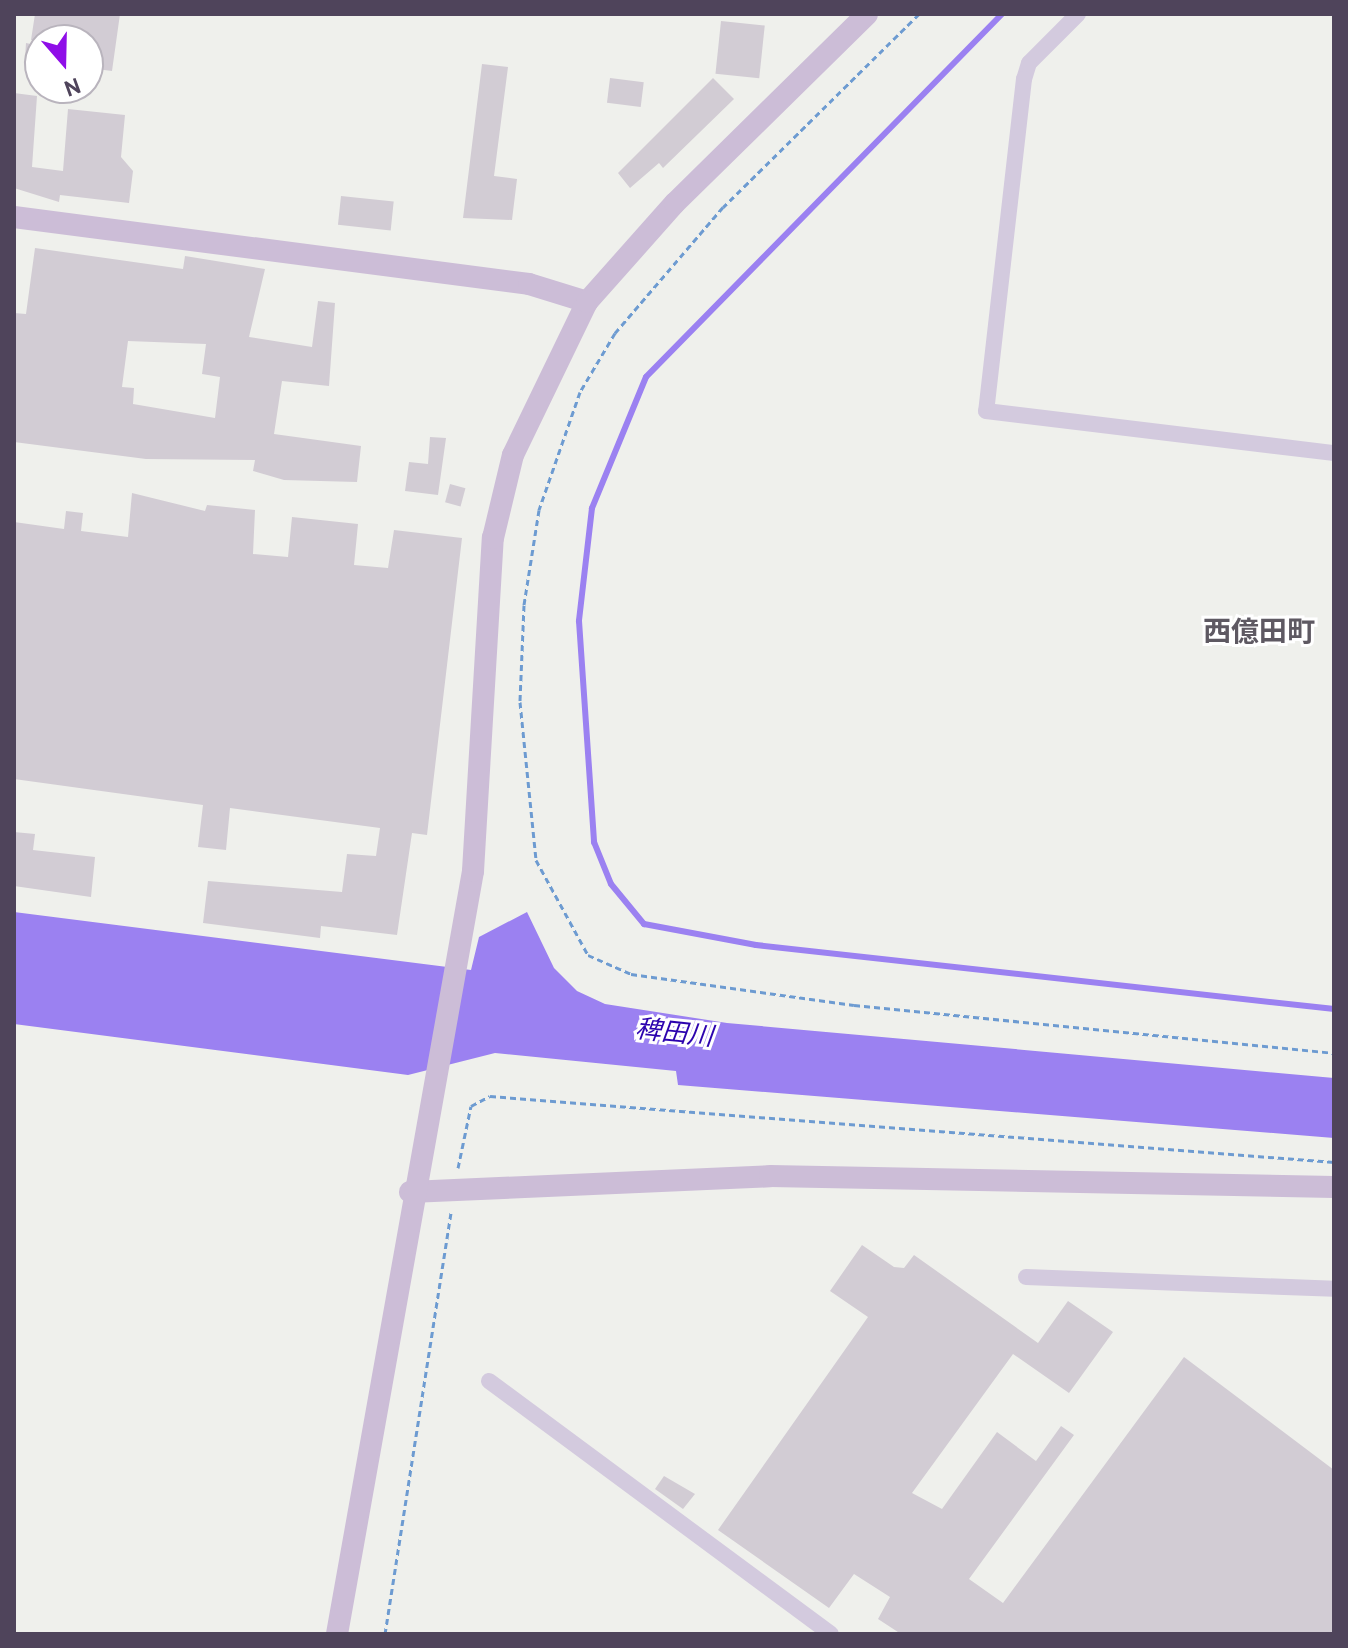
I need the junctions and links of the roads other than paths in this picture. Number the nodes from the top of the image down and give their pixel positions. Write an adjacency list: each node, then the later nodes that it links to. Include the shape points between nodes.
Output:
1 (867, 14): 4 (street, via 675,203)
2 (1078, 14): 5 (street, via 1029,63 1024,79 986,411)
3 (14, 217): 4 (street, via 529,284)
4 (587, 302): 7 (street, via 530,410 500,497 473,871)
5 (1334, 453)
6 (1334, 1187): 7 (street, via 755,1176)
7 (410, 1192): 11 (street)
8 (1026, 1277): 9 (street)
9 (1334, 1289)
10 (489, 1381): 12 (street)
11 (337, 1634)
12 (831, 1634)

